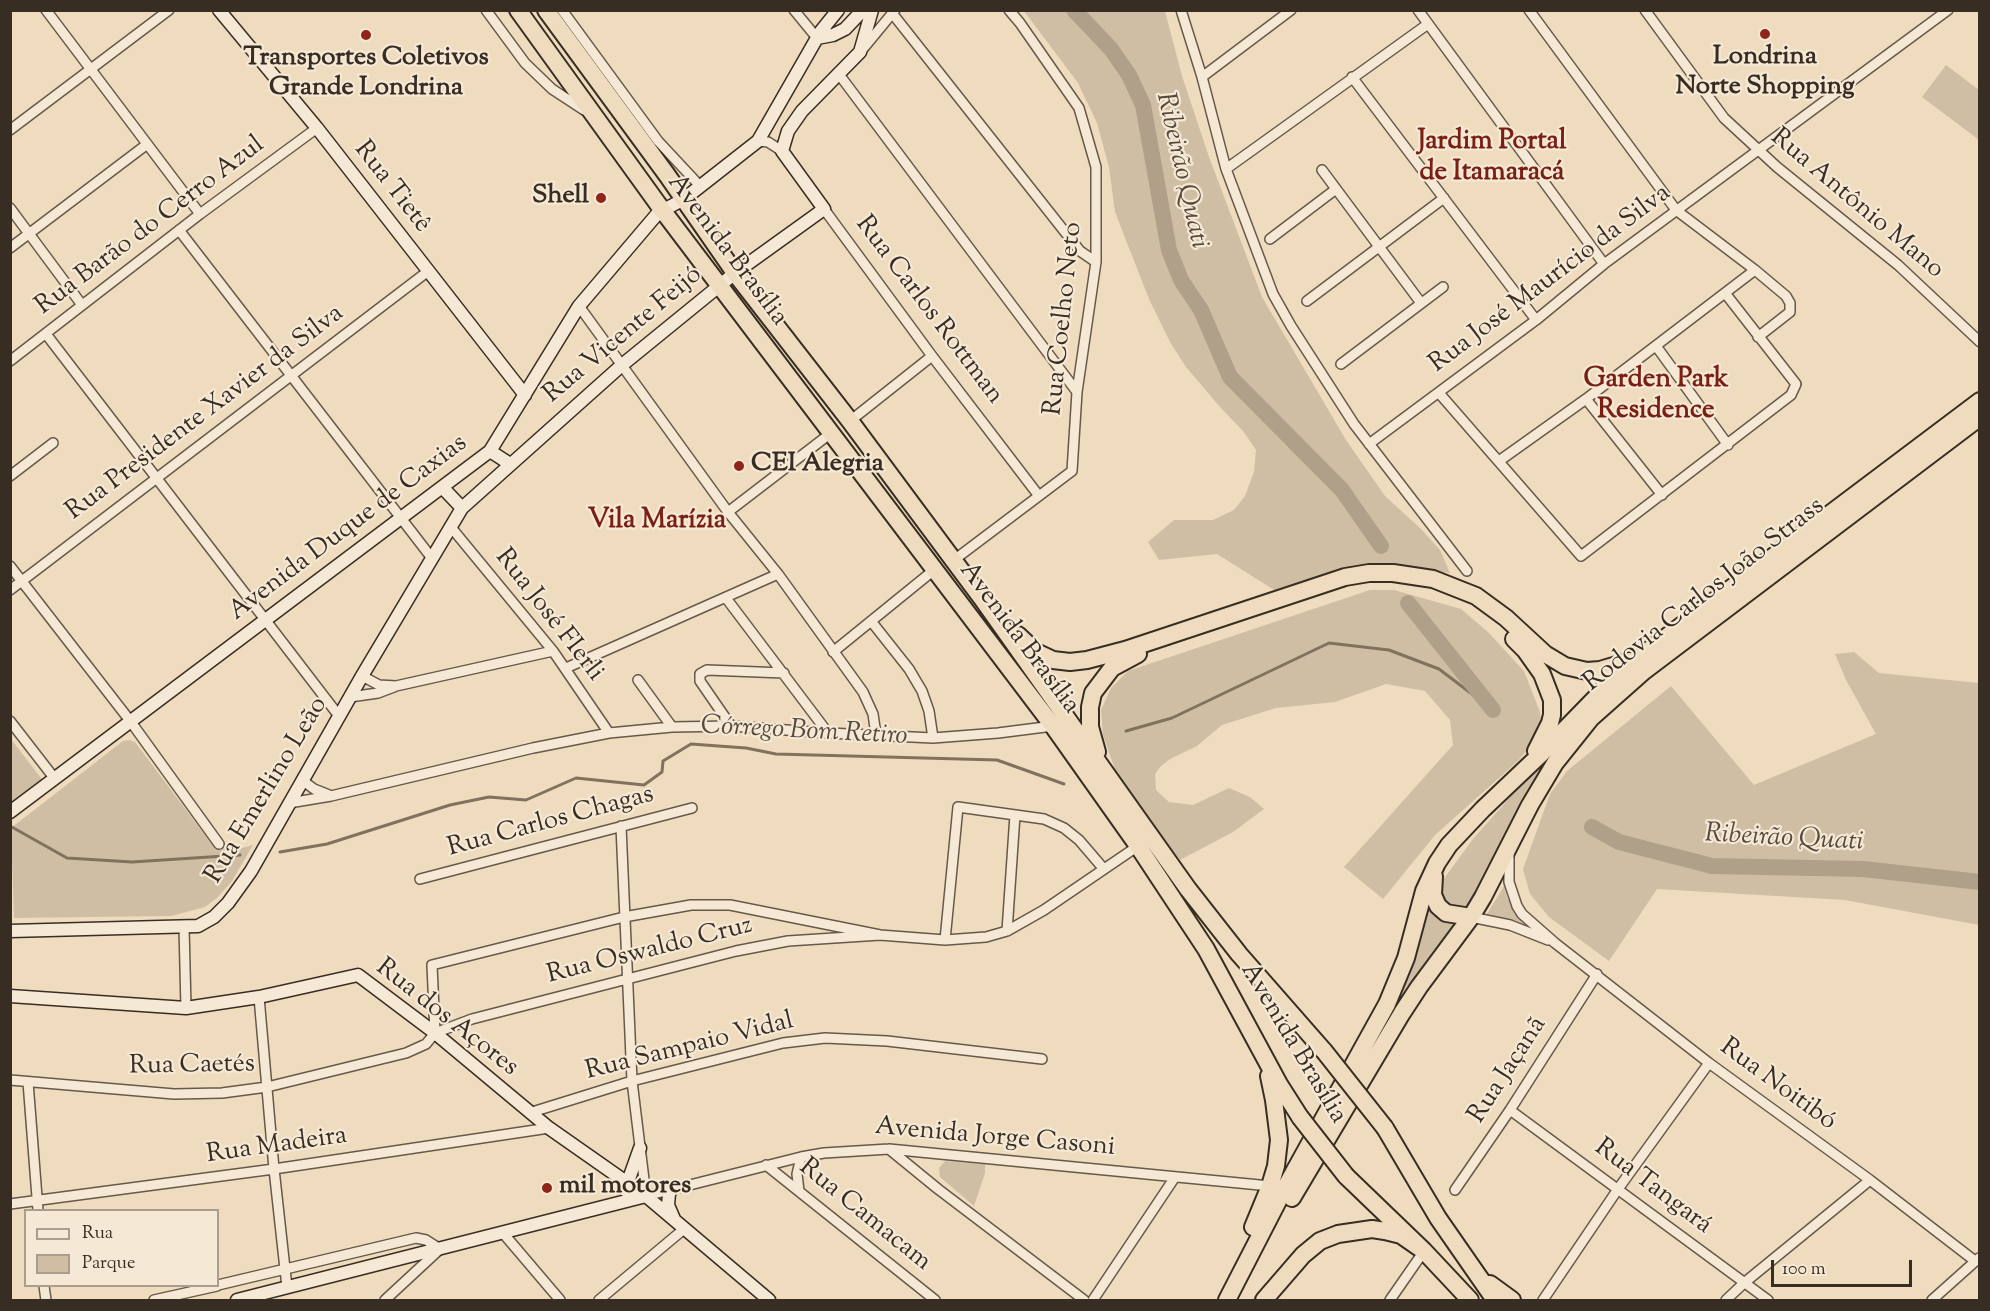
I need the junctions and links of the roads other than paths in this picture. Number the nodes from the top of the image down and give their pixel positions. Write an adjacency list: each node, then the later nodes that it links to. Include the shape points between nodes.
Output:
1 (46, 10): 23 (street)
2 (169, 10): 23 (street)
3 (219, 10): 28 (street, Rua Tietê)
4 (486, 10): 27 (street, via 525,63 552,88)
5 (518, 10): 27 (highway, Avenida Brasília)
6 (546, 10): 37 (highway, Avenida Brasília)
7 (562, 10): 30 (street)
8 (794, 10): 21 (street)
9 (838, 10): 21 (street, Avenida Duque de Caxias)
10 (863, 10): 21 (street, via 844,29)
11 (872, 10): 22 (street)
12 (1009, 10): 52 (street, Rua Coelho Neto, via 1079,108 1096,167)
13 (1181, 10): 25 (street)
14 (1291, 10): 25 (street)
15 (1418, 10): 20 (street)
16 (1529, 10): 44 (street)
17 (1645, 10): 33 (street, Rua Antônio Mano, via 1724,118)
18 (1948, 10): 33 (street, Rua José Maurício da Silva)
19 (894, 12): 22 (street); 52 (street, via 1080,251)
20 (1428, 24): 26 (street); 53 (street)
21 (817, 38): 31 (street, Avenida Duque de Caxias)
22 (860, 52): 24 (street)
23 (91, 70): 29 (street); 32 (street)
24 (838, 73): 34 (street, via 802,111 788,131); 74 (street)
25 (1202, 77): 35 (street)
26 (1352, 77): 35 (street); 40 (street)
27 (598, 120): 45 (highway, Avenida Brasília)
28 (317, 128): 46 (street, Rua Barão do Cerro Azul); 55 (street, Rua Tietê)
29 (10, 130)
30 (658, 141): 37 (highway); 38 (street)
31 (758, 141): 34 (street); 38 (street, Avenida Duque de Caxias)
32 (146, 145): 46 (street); 48 (street)
33 (1759, 150): 44 (street, Rua José Maurício da Silva); 67 (street, Rua Antônio Mano, via 1898,265)
34 (782, 151): 43 (street, Rua Carlos Rottman)
35 (1226, 169): 83 (street, via 1273,294)
36 (1322, 170): 39 (street)
37 (667, 175): 41 (highway, Avenida Brasília)
38 (700, 186): 41 (street, Avenida Duque de Caxias)
39 (1336, 189): 49 (street); 50 (street)
40 (1444, 198): 50 (street); 64 (street)
41 (684, 199): 45 (street, Avenida Duque de Caxias); 56 (highway, Avenida Brasília)
42 (10, 208): 48 (street)
43 (824, 209): 56 (street, Rua Vicente Feijó); 69 (street, Rua Carlos Rottman)
44 (1676, 210): 53 (street, Rua José Maurício da Silva); 54 (street)
45 (663, 211): 57 (highway, Avenida Brasília); 63 (street, Avenida Duque de Caxias)
46 (200, 214): 47 (street, Rua Barão do Cerro Azul)
47 (179, 230): 62 (street, Rua Barão do Cerro Azul); 73 (street)
48 (29, 234): 51 (street); 62 (street)
49 (1270, 239)
50 (1379, 247): 60 (street); 61 (street)
51 (10, 248)
52 (1096, 262): 74 (street, Rua Coelho Neto)
53 (1604, 264): 64 (street, Rua José Maurício da Silva)
54 (1755, 270): 59 (street); 66 (street, via 1790,303 1790,312)
55 (427, 272): 73 (street, Rua Presidente Xavier da Silva); 76 (street, Rua Tietê)
56 (735, 273): 57 (street, Rua Vicente Feijó); 80 (highway, Avenida Brasília)
57 (720, 285): 72 (street, Rua Vicente Feijó); 81 (highway, Avenida Brasília)
58 (1443, 287): 61 (street)
59 (1725, 293): 66 (street); 68 (street)
60 (1307, 302)
61 (1421, 303): 71 (street)
62 (82, 305): 65 (street, Rua Barão do Cerro Azul)
63 (579, 306): 72 (street); 76 (street, Avenida Duque de Caxias)
64 (1536, 320): 75 (street, Rua José Maurício da Silva)
65 (46, 334): 70 (street, Rua Barão do Cerro Azul); 89 (street)
66 (1758, 337): 84 (street, via 1796,384 1791,395)
67 (1980, 342)
68 (1656, 346): 77 (street); 84 (street)
69 (932, 356): 80 (street); 92 (street, Rua Carlos Rottman)
70 (10, 361)
71 (1341, 364)
72 (622, 365): 87 (street, Rua Vicente Feijó); 94 (street)
73 (291, 375): 89 (street, Rua Presidente Xavier da Silva); 95 (street)
74 (1077, 392): 92 (street, Rua Coelho Neto, via 1072,471)
75 (1439, 393): 83 (street, Rua José Maurício da Silva); 86 (street)
76 (525, 395): 85 (street, Avenida Duque de Caxias)
77 (1586, 399): 86 (street); 91 (street)
78 (1980, 401): 111 (highway, Rodovia Carlos João Strass)
79 (1980, 417): 140 (highway, Rodovia Carlos João Strass, via 1605,704 1555,764)
80 (850, 421): 98 (highway, Avenida Brasília)
81 (831, 433): 94 (street); 100 (highway, Avenida Brasília)
82 (53, 443): 88 (street)
83 (1369, 444): 101 (street)
84 (1728, 445): 91 (street)
85 (490, 451): 87 (street); 90 (street, Avenida Duque de Caxias)
86 (1499, 461): 91 (street, via 1581,556)
87 (510, 464): 93 (street, Rua Vicente Feijó)
88 (10, 476)
89 (156, 478): 103 (street, Rua Presidente Xavier da Silva); 107 (street)
90 (442, 488): 93 (street); 95 (street, Avenida Duque de Caxias)
91 (1662, 495)
92 (1039, 496): 98 (street, Rua Coelho Neto)
93 (462, 508): 96 (street, Rua Emerlino Leão)
94 (728, 512): 102 (street)
95 (401, 520): 97 (street); 107 (street, Avenida Duque de Caxias)
96 (450, 526): 97 (street, Rua Emerlino Leão); 109 (street, Rua José FIerli)
97 (431, 557): 114 (street, Rua Emerlino Leão)
98 (954, 561): 106 (highway, Avenida Brasília)
99 (10, 566): 103 (street)
100 (934, 570): 108 (street); 122 (highway, Avenida Brasília)
101 (1467, 571)
102 (778, 574): 105 (street); 110 (street)
103 (22, 581): 104 (street, Rua Presidente Xavier da Silva); 120 (street)
104 (10, 590)
105 (726, 598): 112 (street); 113 (street)
106 (983, 600): 111 (highway, via 1036,652 1070,662 1125,650 1345,578 1393,573 1433,579 1476,596 1565,666 1600,670); 128 (highway, Avenida Brasília)
107 (267, 620): 118 (street); 120 (street, Avenida Duque de Caxias)
108 (871, 621): 110 (street); 127 (street, via 922,691)
109 (553, 651): 112 (street, Rua José FIerli); 116 (street)
110 (833, 652): 126 (street, via 869,703)
111 (1644, 654): 129 (highway, Rodovia Carlos João Strass)
112 (566, 668): 124 (street, Rua José FIerli)
113 (784, 673): 121 (street, via 707,670 699,674); 125 (street)
114 (362, 676): 116 (street, via 379,685); 117 (street, Rua Emerlino Leão)
115 (638, 680): 123 (street)
116 (396, 686): 117 (street)
117 (350, 697): 118 (street, Rua Emerlino Leão)
118 (339, 716): 131 (street, Rua Emerlino Leão)
119 (10, 721): 130 (street)
120 (131, 722): 130 (street, Avenida Duque de Caxias); 138 (street)
121 (730, 726): 123 (street); 125 (street)
122 (1053, 726): 127 (street); 139 (highway, Avenida Brasília)
123 (672, 727): 124 (street)
124 (609, 733): 132 (street)
125 (828, 734): 126 (street)
126 (876, 735): 127 (street)
127 (933, 738)
128 (1101, 766): 129 (highway, via 1093,741 1090,707 1093,693 1112,668 1130,657 1362,582 1414,585 1450,595 1481,611 1525,650 1542,674 1552,700 1552,715 1543,738); 192 (highway, Avenida Brasília, bridge, via 1214,923 1384,1128)
129 (1518, 776): 141 (highway, Rodovia Carlos João Strass, via 1461,831)
130 (55, 779): 135 (street, Avenida Duque de Caxias)
131 (302, 780): 132 (street); 133 (street, Rua Emerlino Leão)
132 (331, 796): 133 (street)
133 (289, 803): 146 (street, Rua Emerlino Leão, via 237,893 214,917 198,926)
134 (693, 808): 137 (street, Rua Carlos Chagas)
135 (10, 812)
136 (1015, 815): 142 (street, via 1044,819 1064,828); 148 (street); 150 (street, via 958,807)
137 (621, 826): 143 (street, Rua Carlos Chagas); 144 (street)
138 (219, 844)
139 (1138, 846): 142 (street); 158 (highway, Avenida Brasília, via 1206,949)
140 (1509, 846): 145 (highway, Rodovia Carlos João Strass); 151 (street, Rua Noitibó, via 1513,898 1522,914)
141 (1437, 863): 145 (highway, via 1432,886 1438,906 1446,913); 207 (highway, Rodovia Carlos João Strass, via 1419,904 1406,958 1387,1004)
142 (1103, 868): 148 (street)
143 (420, 879)
144 (624, 916): 149 (street, via 691,904 730,905); 153 (street); 157 (street, via 432,965)
145 (1471, 917): 151 (street, Rua Noitibó, via 1510,925); 208 (highway, Rodovia Carlos João Strass, via 1402,1013 1290,1201)
146 (184, 927): 147 (street, Rua Emerlino Leão); 156 (street)
147 (10, 931)
148 (1007, 931): 150 (street)
149 (880, 935): 150 (street); 153 (street, Rua Oswaldo Cruz, via 788,941)
150 (945, 940)
151 (1555, 944): 152 (street, Rua Noitibó)
152 (1597, 974): 160 (street, Rua Noitibó); 165 (street, Rua Jaçanã)
153 (627, 979): 157 (street, Rua Oswaldo Cruz); 162 (street)
154 (10, 996): 156 (street, Rua dos Açores)
155 (259, 997): 156 (street, Rua dos Açores); 157 (street, Rua dos Açores, via 358,975); 164 (street)
156 (186, 1008)
157 (435, 1033): 164 (street, Rua Caetés, via 426,1044 406,1053); 166 (street, Rua dos Açores)
158 (1260, 1049): 177 (highway, via 1271,1081 1280,1140); 189 (highway, Avenida Brasília, bridge, via 1300,1117 1346,1176)
159 (1042, 1059): 162 (street, Rua Sampaio Vidal, via 825,1038 783,1043)
160 (1709, 1063): 175 (street, Rua Noitibó); 179 (street)
161 (10, 1080): 163 (street, Rua Caetés)
162 (632, 1081): 166 (street, Rua Sampaio Vidal); 168 (street)
163 (28, 1082): 164 (street, Rua Caetés, via 174,1094 222,1094); 184 (street)
164 (267, 1087): 172 (street)
165 (1510, 1110): 179 (street, Rua Tangará); 180 (street, Rua Jaçanã)
166 (529, 1113): 167 (street, Rua dos Açores)
167 (549, 1128): 172 (street, Rua Madeira); 176 (street, Rua dos Açores)
168 (640, 1148): 174 (street); 176 (street)
169 (889, 1149): 170 (street, Avenida Jorge Casoni); 173 (street, Avenida Jorge Casoni); 204 (street)
170 (801, 1157): 171 (street, Avenida Jorge Casoni); 181 (street)
171 (766, 1165): 178 (street, Avenida Jorge Casoni); 181 (street, Rua Camacam)
172 (274, 1169): 184 (street, Rua Madeira); 191 (street)
173 (1175, 1177): 177 (street, Avenida Jorge Casoni); 205 (street)
174 (643, 1178): 178 (street, via 656,1186); 182 (street)
175 (1870, 1180): 190 (street, Rua Noitibó); 193 (street)
176 (628, 1184): 182 (street, Rua dos Açores); 185 (street)
177 (1270, 1186): 206 (highway, via 1230,1279)
178 (672, 1188): 182 (street, Avenida Jorge Casoni); 186 (street, via 668,1204)
179 (1618, 1189): 193 (street, Rua Tangará); 214 (street)
180 (1455, 1190)
181 (799, 1191): 203 (street, Rua Camacam)
182 (645, 1196): 185 (street, Avenida Jorge Casoni); 186 (street, Rua dos Açores)
183 (10, 1204): 184 (street, Rua Madeira)
184 (37, 1205)
185 (613, 1205): 187 (street, Avenida Jorge Casoni)
186 (680, 1226): 201 (street); 202 (street, Rua dos Açores)
187 (503, 1233): 188 (street, Avenida Jorge Casoni); 200 (street)
188 (440, 1249): 191 (street, via 416,1238); 196 (street, Avenida Jorge Casoni); 199 (street)
189 (1424, 1251): 209 (highway, via 1401,1235 1385,1230 1338,1234 1303,1254); 210 (street); 211 (highway, Avenida Brasília)
190 (1977, 1259): 217 (street)
191 (284, 1269): 194 (street); 196 (street)
192 (1473, 1269): 212 (highway, Avenida Brasília); 213 (highway)
193 (1744, 1283): 215 (street); 216 (street, Rua Tangará)
194 (219, 1285)
195 (212, 1287): 197 (street)
196 (287, 1287): 198 (street, Avenida Jorge Casoni)
197 (154, 1300)
198 (237, 1300)
199 (385, 1300)
200 (560, 1300)
201 (599, 1300)
202 (769, 1300)
203 (935, 1300)
204 (1084, 1300)
205 (1093, 1300)
206 (1216, 1300)
207 (1227, 1300)
208 (1239, 1300)
209 (1264, 1300)
210 (1390, 1300)
211 (1470, 1300)
212 (1496, 1300)
213 (1512, 1300)
214 (1543, 1300)
215 (1726, 1300)
216 (1768, 1300)
217 (1932, 1300)

